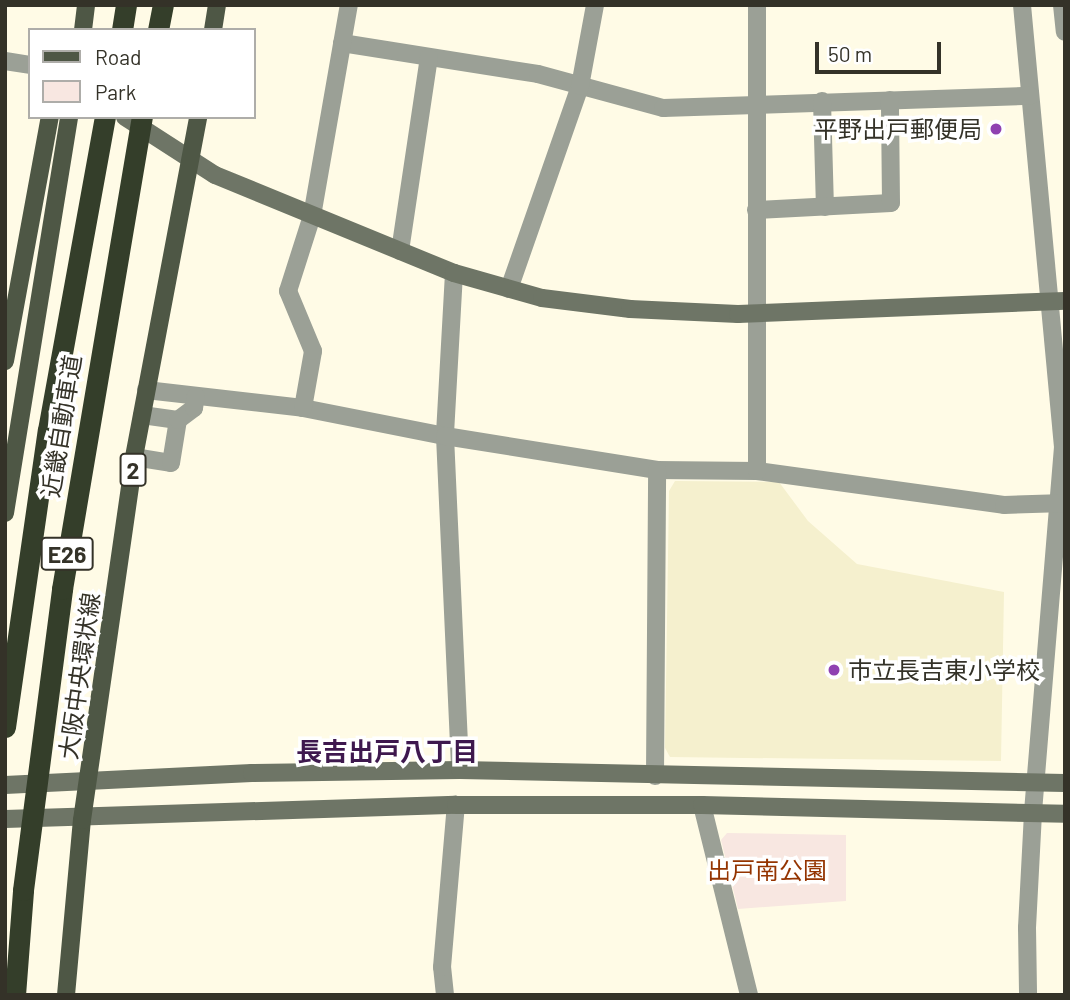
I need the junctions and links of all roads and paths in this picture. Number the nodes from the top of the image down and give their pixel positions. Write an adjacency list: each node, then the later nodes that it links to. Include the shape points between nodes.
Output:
1 (86, 5): 11 (main road)
2 (126, 5): 12 (highway)
3 (163, 5): 13 (highway)
4 (217, 5): 14 (main road)
5 (349, 5): 16 (street)
6 (595, 5): 20 (street)
7 (757, 5): 24 (street)
8 (1022, 5): 21 (street)
9 (1062, 5): 10 (street)
10 (1064, 23): 15 (street)
11 (83, 28)
12 (122, 28)
13 (158, 28)
14 (213, 28)
15 (1065, 32)
16 (342, 43): 17 (street); 34 (street)
17 (429, 57): 20 (street, via 538,74); 35 (street)
18 (5, 61): 19 (street)
19 (28, 65)
20 (580, 86): 24 (street, via 663,108); 37 (street)
21 (1030, 96): 22 (street); 38 (street)
22 (890, 100): 23 (street); 32 (street, via 891,203)
23 (822, 101): 24 (street); 32 (street)
24 (756, 103): 33 (street)
25 (50, 119): 40 (main road)
26 (69, 119): 51 (main road)
27 (105, 119): 52 (highway, 近畿自動車道 / E26, via 48,430)
28 (128, 119): 31 (street)
29 (142, 119): 65 (highway, 近畿自動車道 / E26, bridge, via 62,589 23,890)
30 (198, 119): 31 (main road, 大阪中央環状線 / 2)
31 (190, 161): 34 (street); 41 (main road, 大阪中央環状線 / 2)
32 (825, 207): 33 (street)
33 (756, 210): 39 (street)
34 (312, 216): 35 (street); 43 (street, via 288,291 313,351)
35 (400, 251): 36 (street)
36 (454, 273): 37 (street); 46 (street)
37 (509, 289): 39 (street, via 630,309)
38 (1057, 302): 39 (street); 50 (street)
39 (755, 313): 49 (street)
40 (5, 361)
41 (146, 390): 42 (street); 44 (main road, 大阪中央環状線 / 2)
42 (196, 396): 43 (street); 45 (street, via 194,408)
43 (303, 408): 46 (street)
44 (142, 415): 45 (street); 47 (main road, 大阪中央環状線 / 2)
45 (178, 420): 47 (street, via 171,463)
46 (445, 436): 48 (street); 53 (street)
47 (134, 457): 55 (main road, 大阪中央環状線 / 2)
48 (657, 470): 49 (street); 54 (street)
49 (757, 471): 50 (street, via 1004,505)
50 (1061, 503): 56 (street)
51 (5, 513)
52 (5, 727)
53 (460, 770): 54 (street); 55 (street)
54 (655, 776): 56 (street)
55 (89, 781): 58 (street); 64 (main road, 大阪中央環状線 / 2)
56 (1036, 783): 57 (street); 61 (street)
57 (1065, 783)
58 (5, 785)
59 (456, 804): 60 (street); 64 (street); 67 (street, via 442,967)
60 (702, 805): 61 (street); 68 (street)
61 (1033, 813): 62 (street); 69 (street)
62 (1065, 814)
63 (5, 819): 64 (street)
64 (82, 820): 66 (main road, 大阪中央環状線 / 2)
65 (15, 995)
66 (66, 995)
67 (445, 995)
68 (749, 995)
69 (1028, 995)

